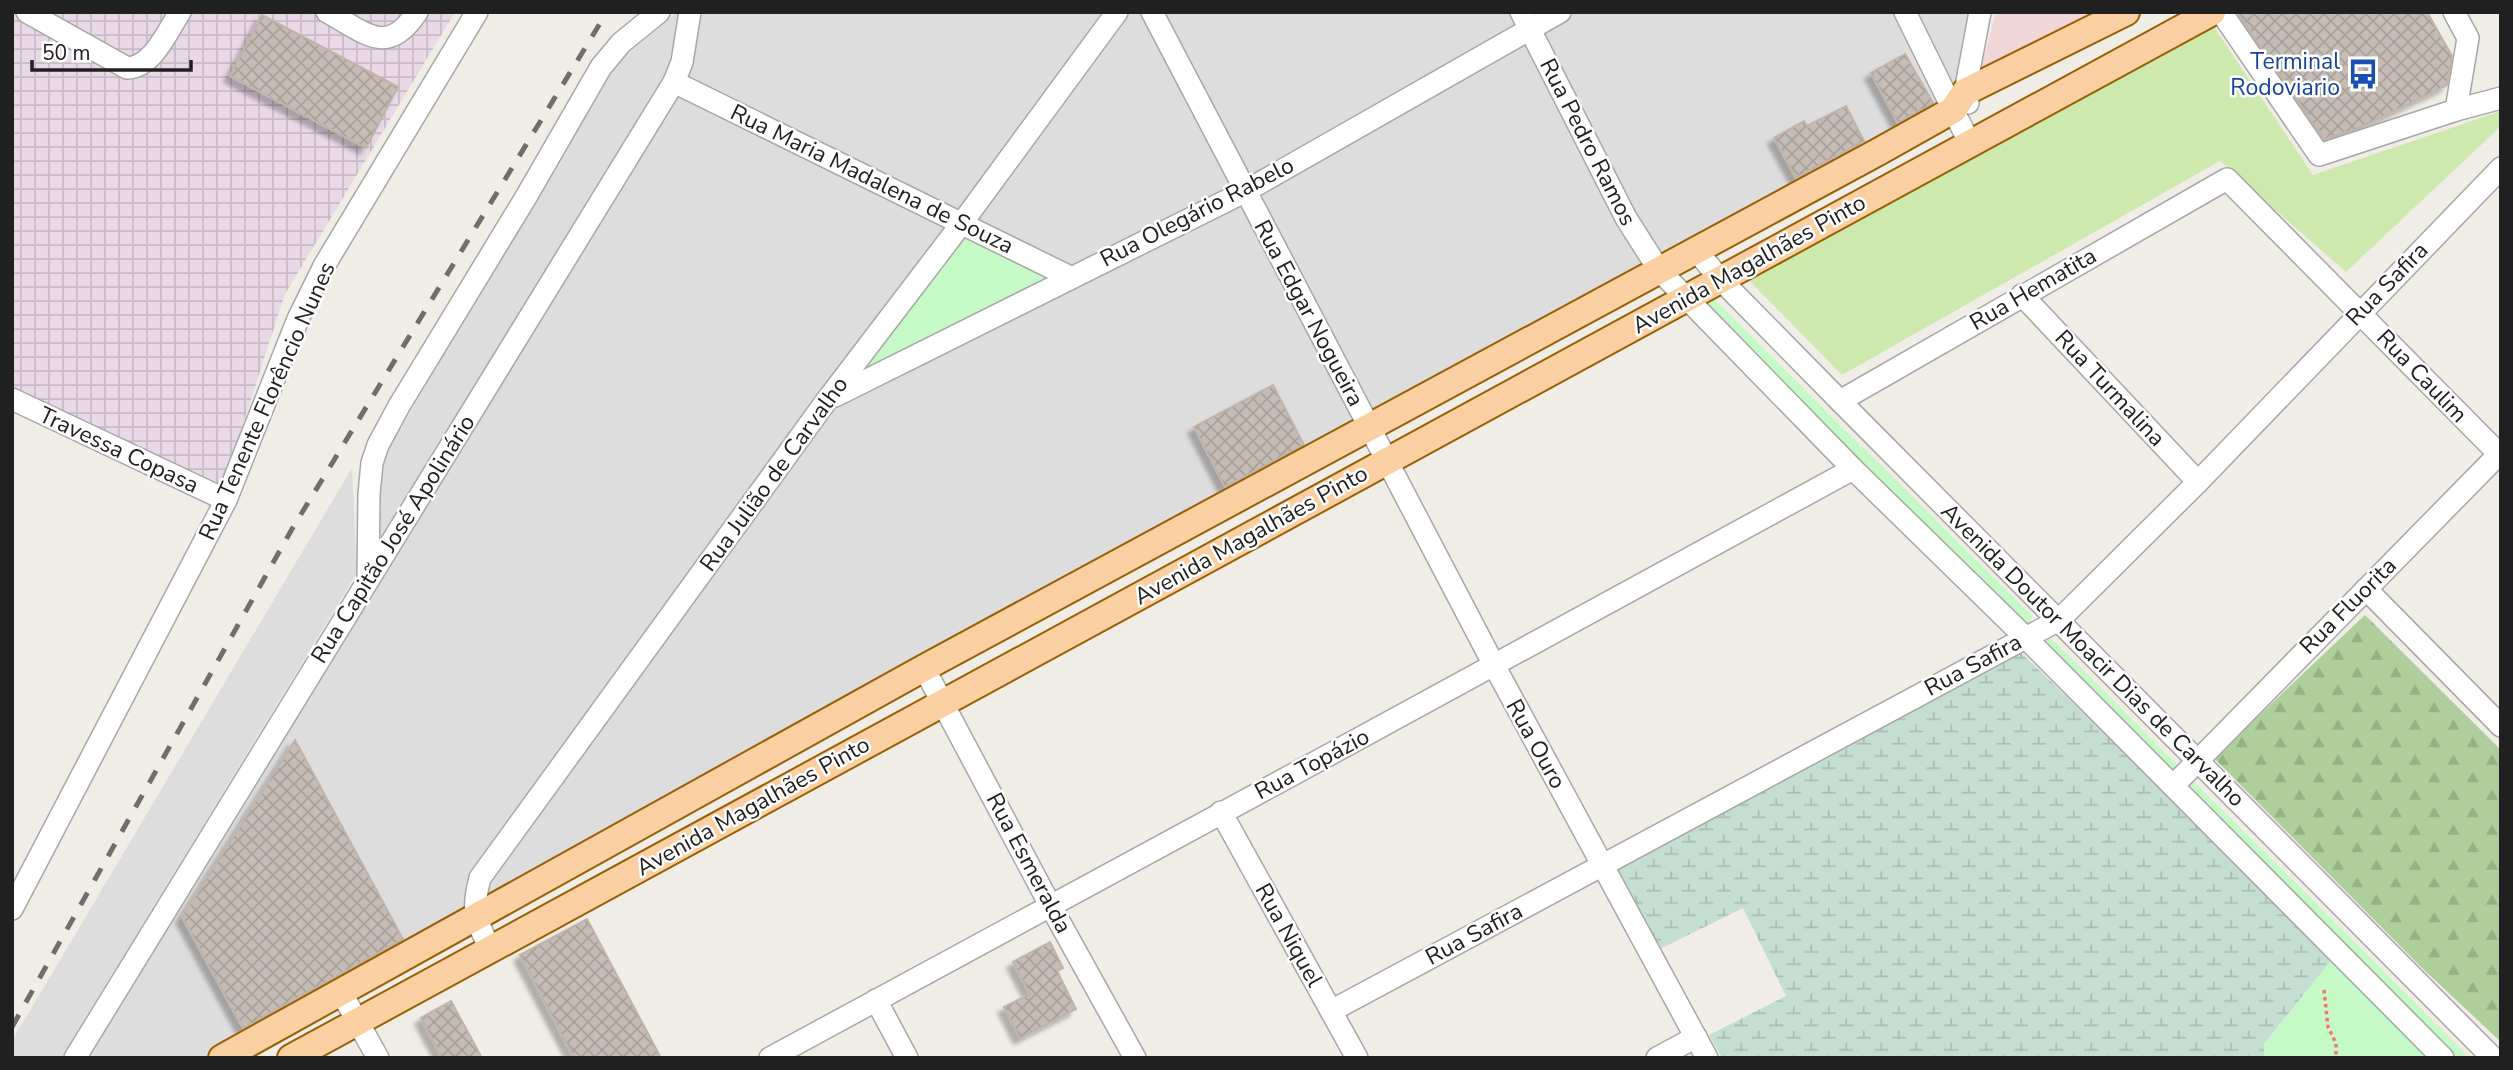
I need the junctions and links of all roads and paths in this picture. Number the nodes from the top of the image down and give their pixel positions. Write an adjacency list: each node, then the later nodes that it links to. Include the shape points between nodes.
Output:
1 (27, 12): 2 (street, via 127,68 144,63)
2 (180, 12)
3 (327, 12): 4 (street, via 382,39 400,34)
4 (417, 12)
5 (477, 12): 44 (street, Rua Tenente Florêncio Nunes, via 324,267 293,331)
6 (659, 12): 45 (street, via 621,43 601,67 378,445 369,494)
7 (690, 12): 18 (street, Rua Capitão José Apolinário)
8 (1116, 12): 26 (street, Rua Julião de Carvalho)
9 (1152, 12): 25 (street, Rua Edgar Nogueira)
10 (1560, 12): 17 (street, Rua Olegário Rabelo)
11 (1905, 12): 20 (street)
12 (1980, 12): 20 (street)
13 (2126, 12): 20 (main road, Avenida Magalhães Pinto)
14 (2212, 12): 22 (main road, Avenida Magalhães Pinto)
15 (2221, 12): 21 (street, via 2319,155)
16 (2454, 12): 21 (street, via 2468,38)
17 (1525, 20): 25 (street, Rua Olegário Rabelo); 28 (street, Rua Pedro Ramos, via 1626,218)
18 (674, 82): 26 (street, Rua Maria Madalena de Souza); 45 (street, Rua Capitão José Apolinário)
19 (2501, 98): 21 (street)
20 (1959, 101): 22 (street); 27 (main road, Avenida Magalhães Pinto)
21 (2456, 110)
22 (1974, 142): 30 (main road, Avenida Magalhães Pinto)
23 (2501, 168): 33 (street, Rua Safira)
24 (2227, 178): 31 (street, Rua Hematita); 33 (street, Rua Caulim)
25 (1244, 192): 29 (street, Rua Olegário Rabelo); 39 (street, Rua Edgar Nogueira)
26 (962, 223): 29 (street, Rua Maria Madalena de Souza); 37 (street, Rua Julião de Carvalho)
27 (1696, 250): 28 (main road, Avenida Magalhães Pinto); 30 (street, Avenida Doutor Moacir Dias de Carvalho)
28 (1659, 270): 32 (street, Rua Pedro Ramos); 34 (main road, Avenida Magalhães Pinto)
29 (1070, 278): 37 (street, Rua Olegário Rabelo)
30 (1720, 279): 32 (main road, Avenida Magalhães Pinto); 38 (street, Avenida Doutor Moacir Dias de Carvalho)
31 (2022, 295): 38 (street, Rua Hematita); 43 (street, Rua Turmalina)
32 (1685, 299): 35 (main road, Avenida Magalhães Pinto); 42 (street, Avenida Doutor Moacir Dias de Carvalho)
33 (2360, 312): 40 (street, Rua Caulim); 43 (street, Rua Safira)
34 (1486, 364): 35 (main road); 39 (main road, Avenida Magalhães Pinto)
35 (1503, 398): 41 (main road, Avenida Magalhães Pinto)
36 (12, 399): 44 (street, Travessa Copasa)
37 (828, 400): 59 (street, Rua Julião de Carvalho, via 480,878)
38 (1840, 401): 47 (street, Avenida Doutor Moacir Dias de Carvalho)
39 (1370, 427): 41 (street, Rua Ouro); 50 (main road, Avenida Magalhães Pinto)
40 (2500, 453): 46 (street, Rua Fluorita)
41 (1387, 461): 49 (street, Rua Ouro); 51 (main road, Avenida Magalhães Pinto)
42 (1853, 469): 48 (street, Avenida Doutor Moacir Dias de Carvalho); 49 (street, Rua Topázio)
43 (2198, 482): 47 (street, Rua Safira)
44 (226, 500): 58 (street, Rua Tenente Florêncio Nunes)
45 (368, 580): 67 (street, Rua Capitão José Apolinário)
46 (2366, 589): 52 (street); 53 (street, Rua Fluorita)
47 (2059, 620): 48 (street, Rua Safira); 53 (street, Avenida Doutor Moacir Dias de Carvalho)
48 (2025, 637): 54 (street, Avenida Doutor Moacir Dias de Carvalho); 56 (street, Rua Safira)
49 (1494, 667): 55 (street, Rua Topázio); 56 (street, Rua Ouro)
50 (924, 668): 51 (street, Rua Esmeralda); 59 (main road, Avenida Magalhães Pinto)
51 (943, 703): 57 (street, Rua Esmeralda); 60 (main road, Avenida Magalhães Pinto)
52 (2501, 726)
53 (2196, 760): 54 (street, Rua Fluorita); 79 (street, Avenida Doutor Moacir Dias de Carvalho)
54 (2173, 786): 78 (street, Avenida Doutor Moacir Dias de Carvalho)
55 (1221, 812): 57 (street, Rua Topázio); 64 (street, Rua Niquel)
56 (1602, 865): 64 (street, Rua Safira); 66 (street, Rua Ouro)
57 (1050, 905): 63 (street, Rua Topázio); 73 (street, Rua Esmeralda)
58 (12, 909)
59 (475, 918): 60 (street); 62 (main road, Avenida Magalhães Pinto)
60 (490, 949): 65 (main road, Avenida Magalhães Pinto)
61 (2323, 990): 77 (path)
62 (341, 992): 65 (street); 68 (main road, Avenida Magalhães Pinto)
63 (876, 1000): 71 (street, Rua Topázio); 72 (street)
64 (1331, 1011): 74 (street, Rua Niquel)
65 (357, 1021): 69 (main road, Avenida Magalhães Pinto); 70 (street)
66 (1696, 1037): 75 (street); 76 (street, Rua Ouro)
67 (75, 1058)
68 (222, 1058)
69 (290, 1058)
70 (377, 1058)
71 (770, 1058)
72 (907, 1058)
73 (1135, 1058)
74 (1357, 1058)
75 (1657, 1058)
76 (1707, 1058)
77 (2336, 1058)
78 (2443, 1058)
79 (2493, 1058)

